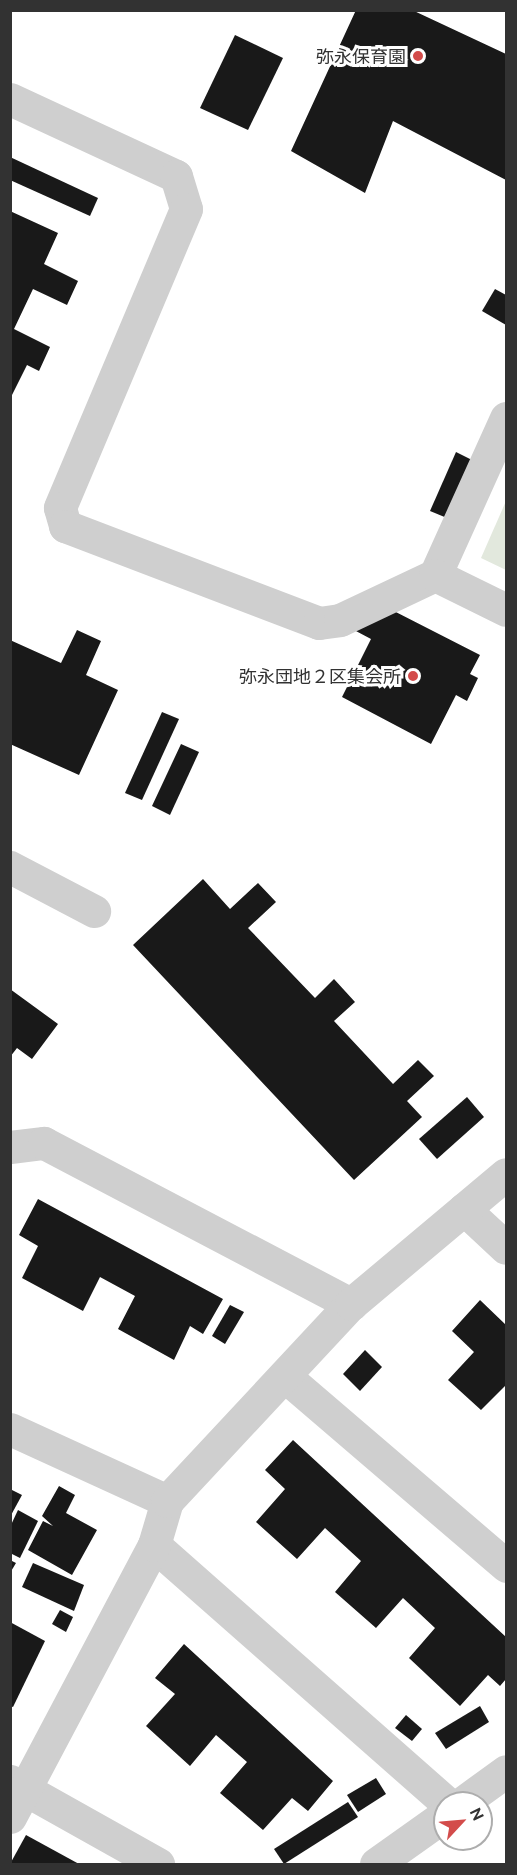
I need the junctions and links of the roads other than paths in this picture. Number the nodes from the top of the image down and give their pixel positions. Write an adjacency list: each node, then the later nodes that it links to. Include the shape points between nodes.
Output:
1 (10, 99): 3 (street, via 176,176 186,209 60,508 65,526 319,624 340,620)
2 (507, 418): 3 (street)
3 (435, 574): 4 (street)
4 (507, 610)
5 (10, 867): 6 (street)
6 (94, 911)
7 (10, 1147): 11 (street, via 44,1143)
8 (507, 1174): 9 (street)
9 (464, 1209): 10 (street); 11 (street)
10 (507, 1248)
11 (351, 1304): 12 (street)
12 (287, 1378): 14 (street); 16 (street)
13 (10, 1429): 14 (street)
14 (167, 1500): 15 (street)
15 (154, 1545): 18 (street); 20 (street)
16 (507, 1566)
17 (507, 1771): 19 (street)
18 (433, 1791)
19 (479, 1791)
20 (16, 1796): 22 (street)
21 (433, 1824): 23 (street)
22 (158, 1864)
23 (376, 1864)

